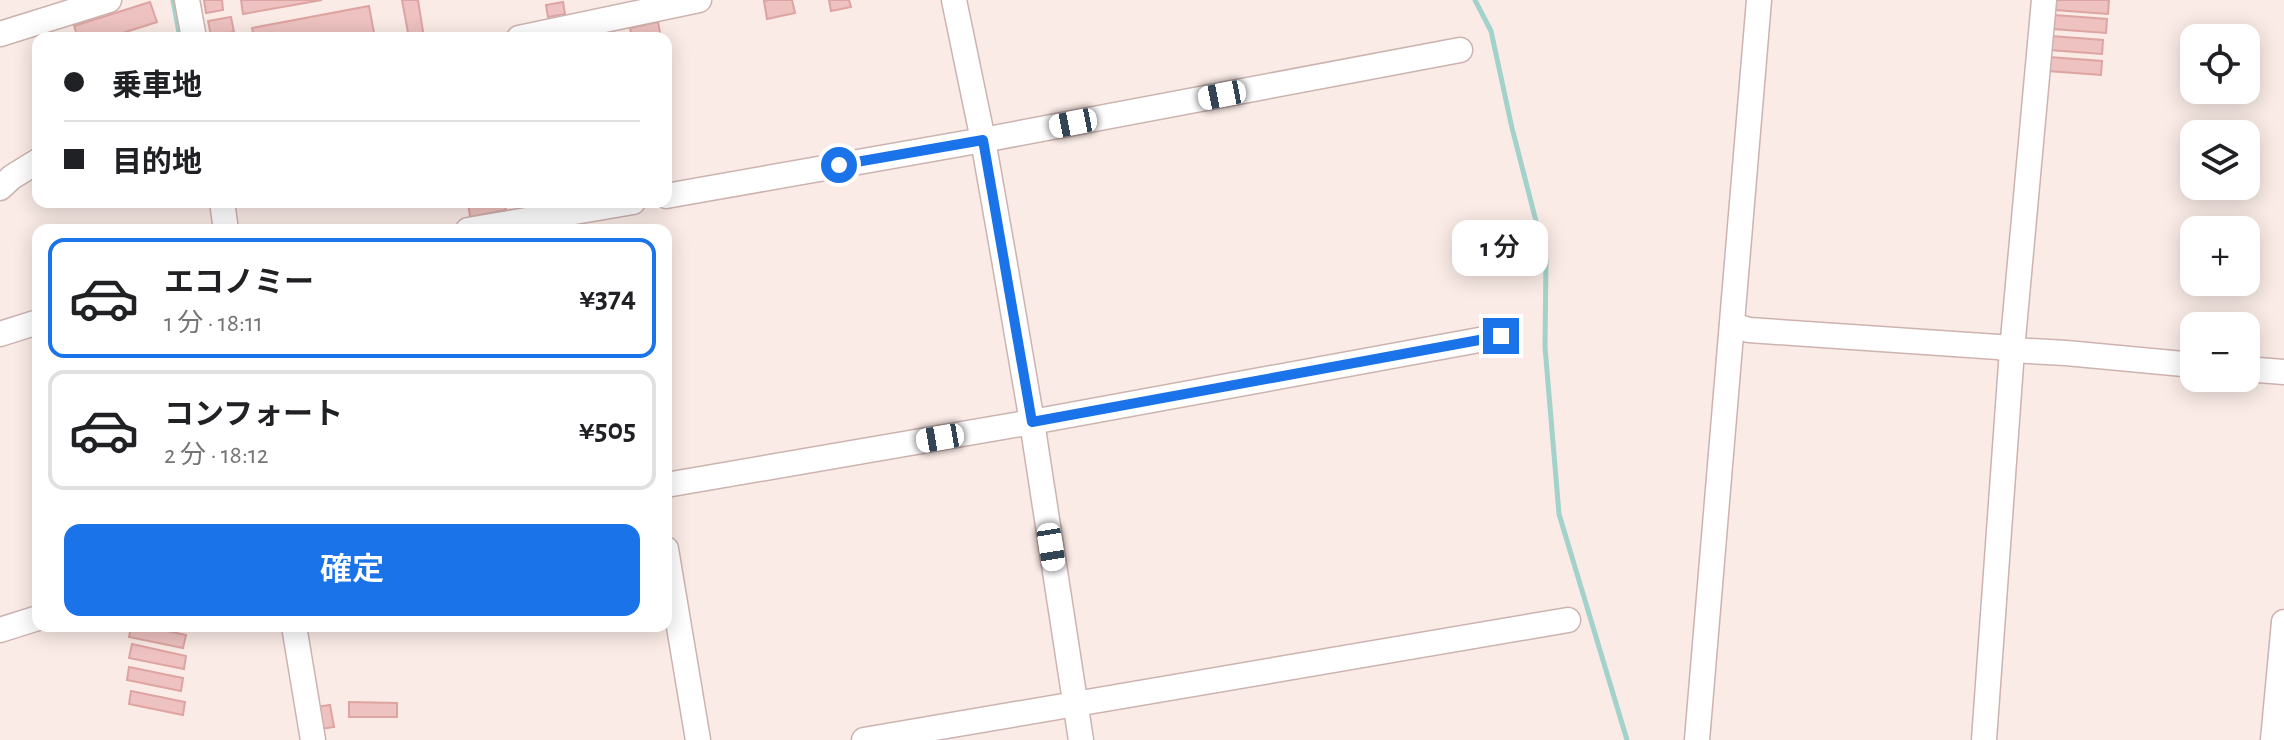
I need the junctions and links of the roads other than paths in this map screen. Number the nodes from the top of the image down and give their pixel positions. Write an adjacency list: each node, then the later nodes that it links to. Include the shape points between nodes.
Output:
1 (109, 0): 10 (street)
2 (187, 0): 8 (street)
3 (699, 0): 7 (street)
4 (954, 0): 12 (street)
5 (1759, 0): 19 (street)
6 (2044, 0): 22 (street)
7 (660, 4): 9 (street)
8 (193, 32)
9 (577, 32)
10 (0, 34)
11 (1460, 50): 12 (street)
12 (983, 140): 15 (street); 26 (street)
13 (32, 165): 14 (street)
14 (0, 188)
15 (672, 195)
16 (608, 213): 17 (street)
17 (517, 224)
18 (32, 324): 20 (street)
19 (1732, 325): 22 (street); 39 (street)
20 (0, 334)
21 (1501, 336): 26 (street)
22 (2012, 350): 23 (street); 40 (street)
23 (2180, 364)
24 (2260, 370): 25 (street)
25 (2284, 372)
26 (1032, 422): 27 (street); 34 (street)
27 (672, 484)
28 (672, 585): 36 (street)
29 (32, 620): 32 (street)
30 (1568, 620): 34 (street)
31 (2284, 622): 41 (street)
32 (0, 630)
33 (295, 632): 35 (street)
34 (1074, 704): 37 (street); 38 (street)
35 (313, 740)
36 (698, 740)
37 (864, 740)
38 (1081, 740)
39 (1697, 740)
40 (1984, 740)
41 (2273, 740)

